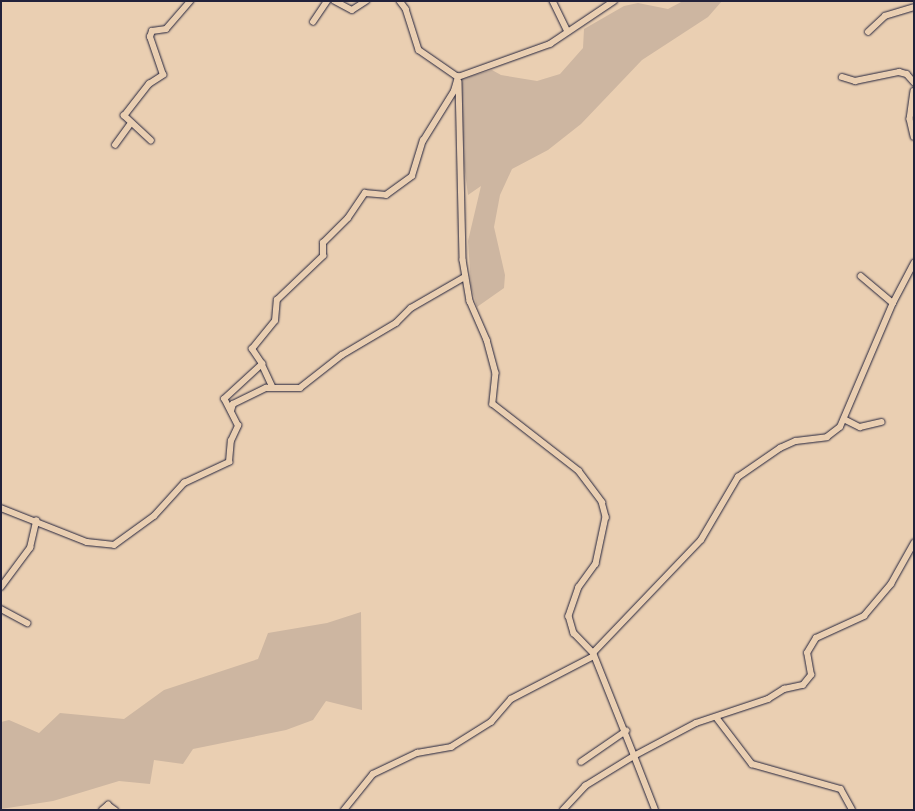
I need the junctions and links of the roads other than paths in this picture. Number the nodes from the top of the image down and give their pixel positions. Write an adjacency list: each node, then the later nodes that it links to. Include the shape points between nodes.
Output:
1 (190, 1): 16 (street, via 175,22 165,30 154,29 150,34 163,74 149,84 125,114)
2 (328, 1): 9 (street)
3 (335, 1): 4 (street, via 352,10)
4 (366, 1)
5 (400, 1): 13 (street, via 406,9 419,50)
6 (553, 1): 10 (street)
7 (614, 1): 10 (street)
8 (914, 7): 11 (street, via 885,16)
9 (313, 22)
10 (568, 32): 13 (street, via 516,59)
11 (868, 32)
12 (842, 77): 14 (street, via 855,81 898,72 906,74)
13 (458, 80): 22 (street, via 462,122 460,229); 24 (street, via 423,141 412,176 386,195 364,193 348,218 323,243 323,256 282,294 277,302 275,321 252,348)
14 (914, 82)
15 (914, 91): 17 (street, via 910,119)
16 (131, 123): 18 (street); 19 (street)
17 (914, 137)
18 (151, 141)
19 (115, 145)
20 (914, 263): 23 (street)
21 (861, 276): 23 (street)
22 (465, 277): 25 (street, via 411,308 396,323 342,355 300,388); 35 (street, via 470,301 487,340 496,373 493,404 579,470 602,502 606,524 600,553 579,587 570,616 574,633)
23 (893, 303): 27 (street)
24 (262, 364): 25 (street); 26 (street, via 225,396 224,402)
25 (273, 388): 26 (street, via 266,388 232,405 230,408)
26 (235, 416): 30 (street, via 238,428 231,441 229,462 184,482 154,516 114,544 87,542)
27 (844, 419): 28 (street, via 860,427); 35 (street, via 831,435 796,441 780,448 738,477 701,540)
28 (881, 422)
29 (1, 508): 30 (street)
30 (36, 521): 32 (street, via 30,548)
31 (914, 543): 36 (street, via 891,584 864,616 816,638 807,653 811,672 803,685 784,688 769,698)
32 (1, 587)
33 (1, 609): 34 (street)
34 (27, 623)
35 (592, 655): 37 (street); 43 (street, via 510,699 491,722 472,735 443,750 417,753 373,774)
36 (717, 718): 38 (street, via 696,724); 40 (street, via 752,764 846,794)
37 (626, 731): 38 (street); 39 (street)
38 (634, 756): 44 (street, via 585,786); 45 (street)
39 (581, 762)
40 (852, 809)
41 (102, 810): 42 (street, via 108,805)
42 (114, 810)
43 (344, 810)
44 (563, 810)
45 (655, 810)

